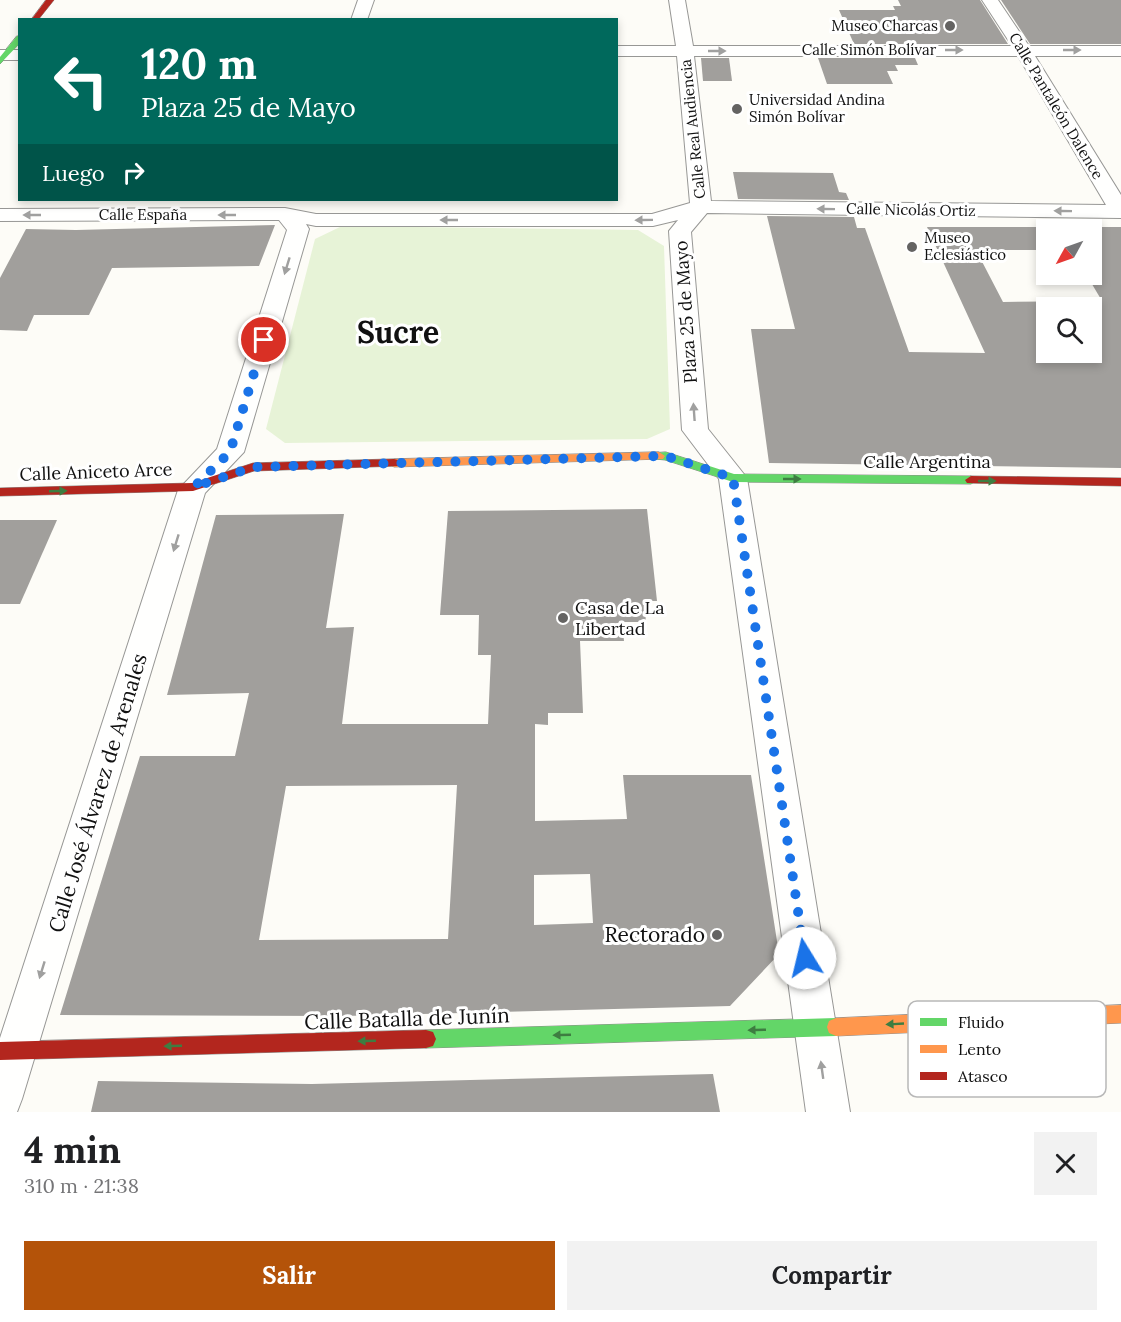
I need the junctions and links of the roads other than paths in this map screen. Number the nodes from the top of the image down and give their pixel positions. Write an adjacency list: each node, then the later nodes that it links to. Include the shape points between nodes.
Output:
1 (50, 0): 5 (main road)
2 (366, 0): 6 (street)
3 (677, 0): 10 (street, Calle Real Audiencia)
4 (990, 0): 8 (street, Calle Pantaleón Dalence)
5 (36, 18)
6 (360, 18)
7 (18, 41): 12 (main road)
8 (1023, 50): 10 (street, Calle Simón Bolívar, one-way to 8); 11 (street, Calle Simón Bolívar, one-way to 11); 15 (street, Calle Pantaleón Dalence)
9 (618, 51): 10 (street, Calle Simón Bolívar)
10 (686, 51): 14 (street, Calle Real Audiencia)
11 (1121, 51)
12 (6, 57)
13 (288, 207): 14 (street, Plaza 25 de Mayo, one-way to 13, via 653,220 316,220); 16 (street, Calle España, one-way to 16); 19 (street, one-way to 19, via 298,229 230,452)
14 (700, 207): 15 (street, Calle Nicolás Ortiz, one-way to 14); 17 (street, Plaza 25 de Mayo, one-way to 14, via 695,430 680,231)
15 (1121, 212)
16 (0, 215)
17 (733, 478): 18 (main road, Calle Argentina, one-way to 18); 19 (main road, via 666,456 254,467); 24 (street)
18 (1121, 482)
19 (194, 487): 20 (main road, Calle Aniceto Arce, one-way to 19); 25 (street, Calle José Álvarez de Arenales, one-way to 25)
20 (0, 492)
21 (1121, 1014): 22 (main road, Calle Batalla de Junín, one-way to 22)
22 (1106, 1015)
23 (908, 1024): 24 (main road, Calle Batalla de Junín, one-way to 24)
24 (816, 1028): 25 (main road, Calle Batalla de Junín, one-way to 25); 27 (street, one-way to 24)
25 (9, 1051): 26 (street, Calle José Álvarez de Arenales)
26 (0, 1099)
27 (828, 1112)

